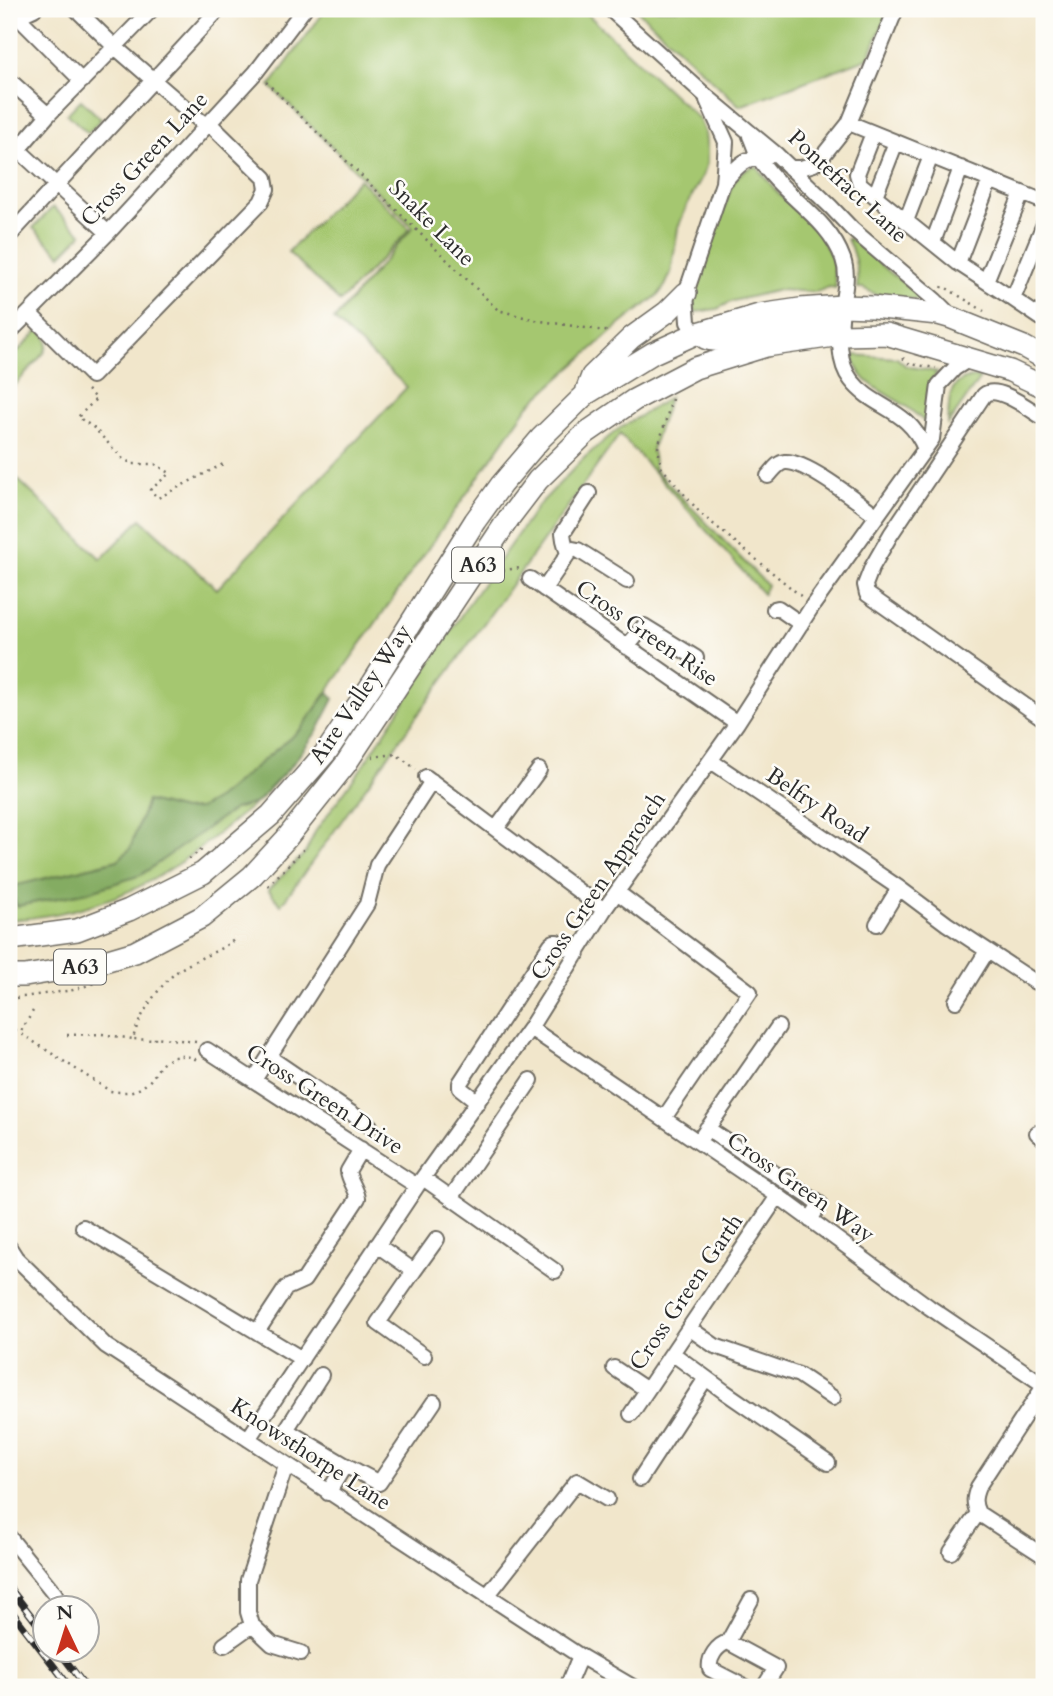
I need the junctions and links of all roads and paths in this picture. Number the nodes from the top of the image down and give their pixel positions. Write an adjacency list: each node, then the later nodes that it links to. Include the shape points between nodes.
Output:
1 (34, 9): 8 (street)
2 (78, 9): 9 (street)
3 (152, 9): 9 (street)
4 (219, 9): 12 (street)
5 (304, 9): 10 (street, Cross Green Lane)
6 (610, 9): 14 (street, Pontefract Lane)
7 (896, 9): 16 (street)
8 (13, 18): 13 (street)
9 (115, 47): 12 (street); 13 (street)
10 (256, 72): 17 (street, Cross Green Lane); 49 (path, Snake Lane, via 498,310)
11 (9, 80): 15 (street)
12 (153, 80): 17 (street); 30 (street)
13 (82, 81): 15 (street)
14 (706, 96): 18 (street, Pontefract Lane); 29 (street, Pontefract Lane, via 726,142)
15 (48, 116): 21 (street)
16 (849, 123): 19 (street); 25 (street)
17 (207, 124): 37 (street, Cross Green Lane); 44 (street, via 265,178 268,190 261,202 92,376)
18 (748, 131): 22 (street, Pontefract Lane); 24 (street)
19 (873, 132): 20 (street); 33 (street, via 857,174 860,184)
20 (896, 142): 23 (street); 33 (street)
21 (12, 150): 30 (street)
22 (777, 155): 24 (street); 26 (street, Pontefract Lane)
23 (931, 156): 27 (street); 35 (street)
24 (759, 157): 29 (street, via 742,162); 47 (street, via 837,245 846,282)
25 (821, 158): 26 (street, via 814,164); 31 (street)
26 (790, 168): 31 (street, Pontefract Lane)
27 (961, 168): 28 (street); 39 (street)
28 (990, 180): 32 (street); 40 (street)
29 (723, 183): 42 (street, Pontefract Lane)
30 (56, 185): 37 (street); 38 (street)
31 (813, 190): 45 (street, Pontefract Lane)
32 (1022, 193): 34 (street); 41 (street)
33 (874, 196): 35 (street)
34 (1044, 202)
35 (906, 220): 39 (street)
36 (1044, 224): 43 (street)
37 (108, 233): 44 (street, Cross Green Lane)
38 (9, 236)
39 (933, 242): 40 (street)
40 (958, 263): 41 (street)
41 (986, 281): 43 (street)
42 (686, 293): 50 (street, Pontefract Lane, via 688,322); 58 (highway, A63, via 592,376)
43 (1013, 299): 46 (street)
44 (29, 313): 48 (street, Cross Green Lane)
45 (952, 318): 47 (highway, Pontefract Lane / A63, via 884,308); 52 (highway, Pontefract Lane / A63)
46 (1044, 320)
47 (836, 325): 50 (highway, A63, via 781,328 711,341); 53 (highway, A63, via 871,324); 54 (highway, Pontefract Lane / A63); 60 (street, via 851,381 915,429)
48 (9, 333)
49 (618, 333)
50 (695, 334): 58 (highway, Aire Valley Way / A63, via 653,353)
51 (902, 358): 53 (path, via 937,369)
52 (1044, 358)
53 (963, 363): 56 (highway, A63, via 1010,371); 60 (street, Cross Green Approach, via 939,385 932,439)
54 (705, 364): 66 (highway, Aire Valley Way / A63, via 634,400 586,433 538,480)
55 (83, 386): 61 (path, via 96,399 78,416 123,459 155,464 170,473 150,490 158,498)
56 (1044, 387)
57 (675, 389): 70 (path, via 658,447 661,467 701,514)
58 (586, 394): 88 (highway, Aire Valley Way / A63, via 501,485 327,751 271,816 203,873 129,910 77,930)
59 (1044, 418): 75 (street, via 997,392 988,392 891,534 865,585 867,594)
60 (925, 449): 64 (street, Cross Green Approach)
61 (225, 463)
62 (768, 476): 64 (street, via 782,463 806,468)
63 (589, 493): 65 (street, via 563,533)
64 (876, 515): 70 (street, Cross Green Approach)
65 (568, 554): 68 (street, via 578,550); 69 (street)
66 (472, 574): 67 (path, via 521,568); 92 (highway, Aire Valley Way / A63, via 345,765 252,876 202,917 135,952)
67 (530, 579): 69 (street, Cross Green Rise)
68 (627, 581)
69 (544, 589): 73 (street, Cross Green Rise)
70 (813, 606): 72 (street, Cross Green Approach)
71 (774, 609): 72 (street)
72 (801, 624): 76 (street, Cross Green Approach)
73 (627, 647): 74 (street, via 644,625); 76 (street, Cross Green Rise)
74 (696, 657)
75 (1044, 719)
76 (737, 723): 78 (street, Cross Green Approach)
77 (364, 758): 80 (path, via 396,754)
78 (710, 761): 83 (street, Belfry Road); 85 (street, Cross Green Approach)
79 (539, 770): 81 (street)
80 (428, 778): 81 (street); 105 (street, via 377,865 367,904)
81 (496, 829): 86 (street)
82 (309, 837): 84 (path, via 303,850)
83 (899, 888): 87 (street); 90 (street, Belfry Road)
84 (259, 892)
85 (617, 892): 86 (street, Cross Green Approach); 109 (street, via 750,992)
86 (604, 910): 91 (street, Cross Green Approach)
87 (877, 924)
88 (9, 937)
89 (235, 939): 103 (path, via 163,984)
90 (987, 951): 94 (street, Belfry Road, via 1035,982); 96 (street)
91 (578, 953): 100 (street, Cross Green Approach); 108 (street, via 557,942 551,944 460,1083)
92 (14, 978)
93 (100, 982): 95 (path)
94 (1044, 982)
95 (9, 999)
96 (956, 1001)
97 (33, 1011): 101 (path)
98 (9, 1026): 101 (path)
99 (778, 1027): 111 (street)
100 (530, 1028): 108 (street, Cross Green Approach); 109 (street, Cross Green Way)
101 (20, 1033): 104 (path, via 110,1091 122,1093 148,1083 170,1058 188,1055 205,1064)
102 (68, 1035): 103 (path, via 102,1034)
103 (133, 1040): 104 (path, via 194,1041)
104 (210, 1051): 106 (street, Cross Green Drive)
105 (269, 1057): 106 (street); 110 (street)
106 (254, 1080): 113 (street, Cross Green Drive)
107 (531, 1080): 116 (street)
108 (478, 1102): 114 (street, Cross Green Approach)
109 (664, 1118): 112 (street, Cross Green Way)
110 (370, 1126)
111 (707, 1128): 112 (street); 117 (street, via 820,1204)
112 (698, 1142): 115 (street, Cross Green Way)
113 (361, 1149): 114 (street, Cross Green Drive); 125 (street, via 348,1171 358,1198 304,1280 286,1288)
114 (420, 1182): 116 (street, Cross Green Drive); 120 (street, Cross Green Approach)
115 (778, 1196): 117 (street, Cross Green Way); 124 (street, Cross Green Garth)
116 (451, 1198): 123 (street, Cross Green Drive)
117 (810, 1220): 132 (street, Cross Green Way)
118 (83, 1227): 125 (street)
119 (437, 1239): 122 (street)
120 (377, 1245): 122 (street); 128 (street, Cross Green Approach)
121 (9, 1247): 137 (street, Knowsthorpe Lane, via 106,1346)
122 (414, 1271): 127 (street, via 378,1324)
123 (555, 1271)
124 (689, 1328): 126 (street, Cross Green Garth); 134 (street, via 715,1346 799,1376)
125 (257, 1332): 128 (street)
126 (672, 1353): 131 (street); 133 (street, Cross Green Garth)
127 (424, 1356)
128 (302, 1359): 137 (street, Cross Green Approach)
129 (614, 1368): 133 (street)
130 (321, 1375): 140 (street, via 286,1430)
131 (706, 1378): 138 (street); 141 (street)
132 (1044, 1385): 144 (street, via 978,1487 974,1498)
133 (646, 1390): 136 (street, Cross Green Garth)
134 (833, 1398)
135 (434, 1402): 140 (street, via 379,1483)
136 (631, 1413)
137 (248, 1439): 139 (street, Knowsthorpe Lane)
138 (828, 1463)
139 (286, 1465): 142 (street, Knowsthorpe Lane); 151 (street, via 248,1580)
140 (345, 1465): 142 (street)
141 (640, 1479)
142 (328, 1493): 149 (street, Knowsthorpe Lane)
143 (607, 1499): 149 (street, via 577,1481)
144 (978, 1513): 146 (street); 147 (street)
145 (9, 1537): 148 (street)
146 (951, 1552)
147 (1044, 1556)
148 (55, 1594)
149 (487, 1595): 155 (street, Knowsthorpe Lane)
150 (751, 1600): 152 (street)
151 (252, 1625): 153 (street); 154 (street, via 272,1644)
152 (728, 1642): 156 (street, via 776,1668); 159 (street, via 711,1657 710,1669)
153 (224, 1646)
154 (301, 1653)
155 (580, 1656): 157 (street); 158 (street, Knowsthorpe Lane)
156 (770, 1685)
157 (567, 1687)
158 (633, 1687)
159 (745, 1687)

